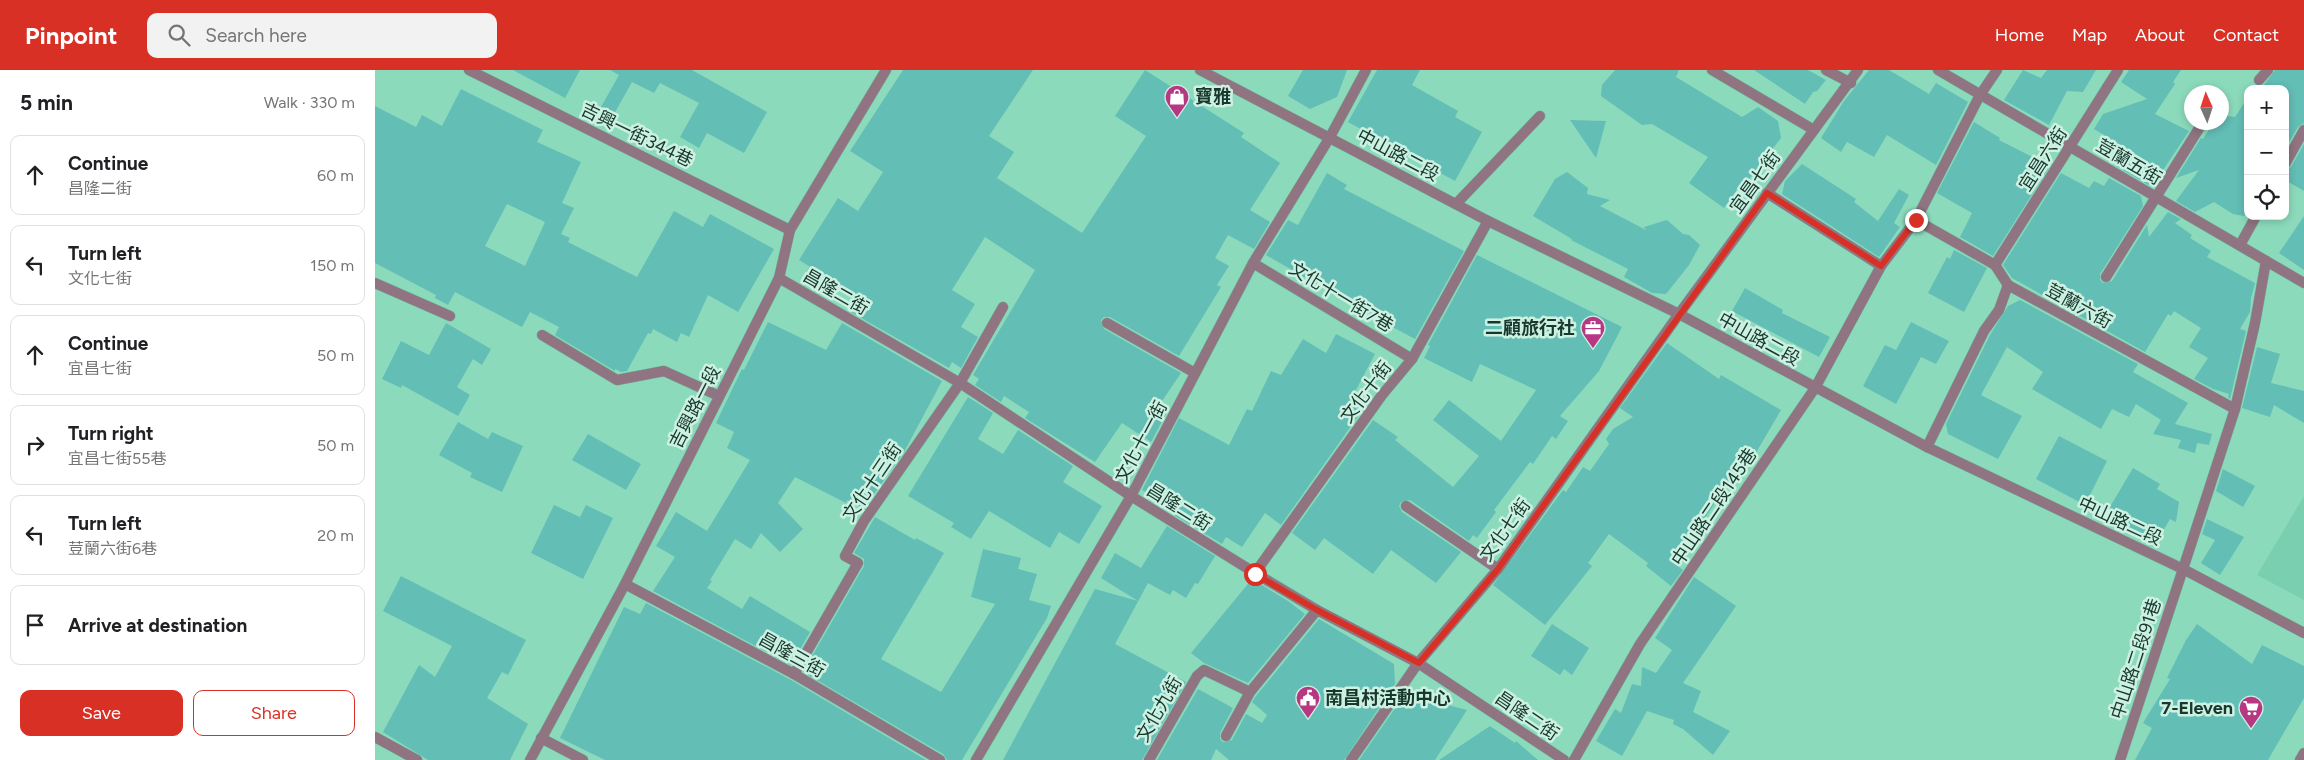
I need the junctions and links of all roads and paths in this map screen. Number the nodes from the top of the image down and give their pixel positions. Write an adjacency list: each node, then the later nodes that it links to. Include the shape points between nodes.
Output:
1 (469, 70): 28 (street, 吉興一街344巷)
2 (886, 70): 28 (street, 吉興路一段)
3 (1200, 70): 19 (street, 中山路二段)
4 (1366, 70): 19 (street, 文化十一街)
5 (1712, 70): 16 (street)
6 (1826, 70): 13 (street)
7 (1858, 70): 13 (street, 宜昌七街)
8 (1938, 70): 14 (street, 荳蘭五街)
9 (1997, 70): 14 (street, 中山路二段145巷)
10 (2117, 70): 20 (street, 宜昌六街)
11 (2268, 70): 12 (street)
12 (2259, 80)
13 (1851, 83): 16 (street, 宜昌七街)
14 (1980, 95): 20 (street, 荳蘭五街); 25 (street, 中山路二段145巷)
15 (1540, 116): 24 (street)
16 (1814, 130): 22 (street, 宜昌七街)
17 (2198, 130): 23 (street)
18 (2304, 130): 21 (street)
19 (1329, 137): 24 (street, 中山路二段); 31 (street, 文化十一街)
20 (2071, 147): 23 (street, 荳蘭五街); 32 (street, 宜昌六街)
21 (2289, 157)
22 (1767, 193): 33 (street); 40 (street, 宜昌七街)
23 (2156, 197): 29 (street, 荳蘭五街); 34 (street)
24 (1456, 204): 27 (street, 中山路二段)
25 (1916, 220): 32 (street); 33 (street, 中山路二段145巷)
26 (2254, 220): 29 (street)
27 (1488, 221): 40 (street, 中山路二段); 44 (street, 文化十街)
28 (790, 230): 35 (street, 吉興路一段)
29 (2239, 245): 30 (street, 荳蘭五街)
30 (2266, 261): 37 (street, 荳蘭五街); 49 (street, 中山路二段91巷)
31 (1253, 263): 44 (street, 文化十一街7巷); 45 (street, 文化十一街)
32 (1995, 265): 38 (street)
33 (1881, 266): 47 (street, 中山路二段145巷)
34 (2106, 277)
35 (779, 278): 46 (street, 昌隆二街); 48 (street, 吉興路一段)
36 (375, 282): 41 (street)
37 (2304, 283)
38 (2007, 285): 49 (street, 荳蘭六街); 50 (street, via 1999,310 1985,331)
39 (1003, 308): 46 (street, 文化十三街)
40 (1679, 314): 47 (street, 中山路二段); 53 (street, 文化七街)
41 (450, 316)
42 (1107, 323): 45 (street)
43 (542, 335): 48 (street, via 617,380 664,371)
44 (1412, 359): 55 (street, 文化十街, via 1382,395)
45 (1195, 373): 51 (street, 文化十一街)
46 (960, 383): 51 (street, 昌隆二街); 60 (street, 文化十三街, via 864,522 845,556 858,563)
47 (1815, 388): 50 (street, 中山路二段); 74 (street, 中山路二段145巷, via 1640,644)
48 (719, 396): 56 (street, 吉興路一段)
49 (2235, 409): 54 (street, 中山路二段91巷)
50 (1927, 447): 54 (street, 中山路二段)
51 (1131, 496): 55 (street, 昌隆二街); 70 (street, 文化十一街)
52 (1406, 506): 53 (street)
53 (1498, 569): 59 (street, 文化七街)
54 (2183, 569): 58 (street, 中山路二段); 75 (street, 中山路二段91巷)
55 (1255, 574): 57 (street, 昌隆二街)
56 (625, 584): 60 (street, 昌隆三街); 64 (street, 吉興路一段)
57 (1317, 610): 59 (street, 昌隆二街); 61 (street)
58 (2304, 633)
59 (1419, 663): 72 (street, 文化七街); 73 (street, 昌隆二街)
60 (794, 674): 69 (street, 昌隆三街)
61 (1251, 692): 62 (street); 71 (street, 文化九街, via 1204,670 1197,676)
62 (1226, 736)
63 (375, 737): 66 (street)
64 (541, 738): 67 (street, 吉興路一段); 68 (street)
65 (2304, 753): 76 (street)
66 (417, 760)
67 (530, 760)
68 (583, 760)
69 (940, 760)
70 (977, 760)
71 (1149, 760)
72 (1351, 760)
73 (1565, 760)
74 (1573, 760)
75 (2120, 760)
76 (2300, 760)

